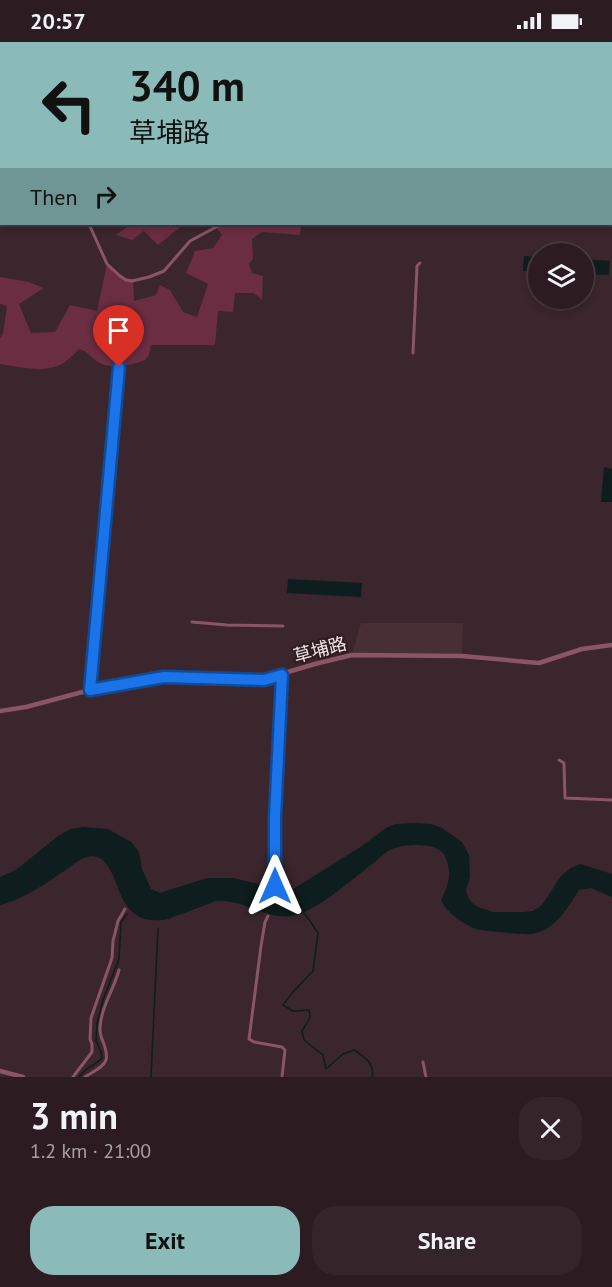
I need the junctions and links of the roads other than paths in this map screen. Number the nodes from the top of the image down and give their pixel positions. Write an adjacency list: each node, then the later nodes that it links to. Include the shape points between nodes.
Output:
1 (89, 225): 2 (street, via 107,264 132,281 164,271 190,241)
2 (218, 225)
3 (420, 263): 4 (street)
4 (413, 353)
5 (119, 367): 10 (street)
6 (192, 622): 7 (street)
7 (283, 626)
8 (612, 645): 9 (street, 草埔路, via 582,649 539,663 462,656 352,655)
9 (282, 675): 10 (street, 草埔路, via 264,680 164,677); 14 (street)
10 (90, 690): 11 (street, 草埔路)
11 (0, 711)
12 (559, 760): 13 (street, via 564,763 565,798)
13 (612, 800)
14 (275, 886)
15 (125, 909): 21 (street, via 118,921 111,958 91,1018 92,1052)
16 (268, 916): 23 (street, via 249,1039 285,1050)
17 (119, 970): 22 (street, via 100,1027 106,1061)
18 (423, 1062): 24 (street)
19 (0, 1071): 20 (street)
20 (22, 1077)
21 (74, 1077)
22 (85, 1077)
23 (282, 1077)
24 (426, 1077)

